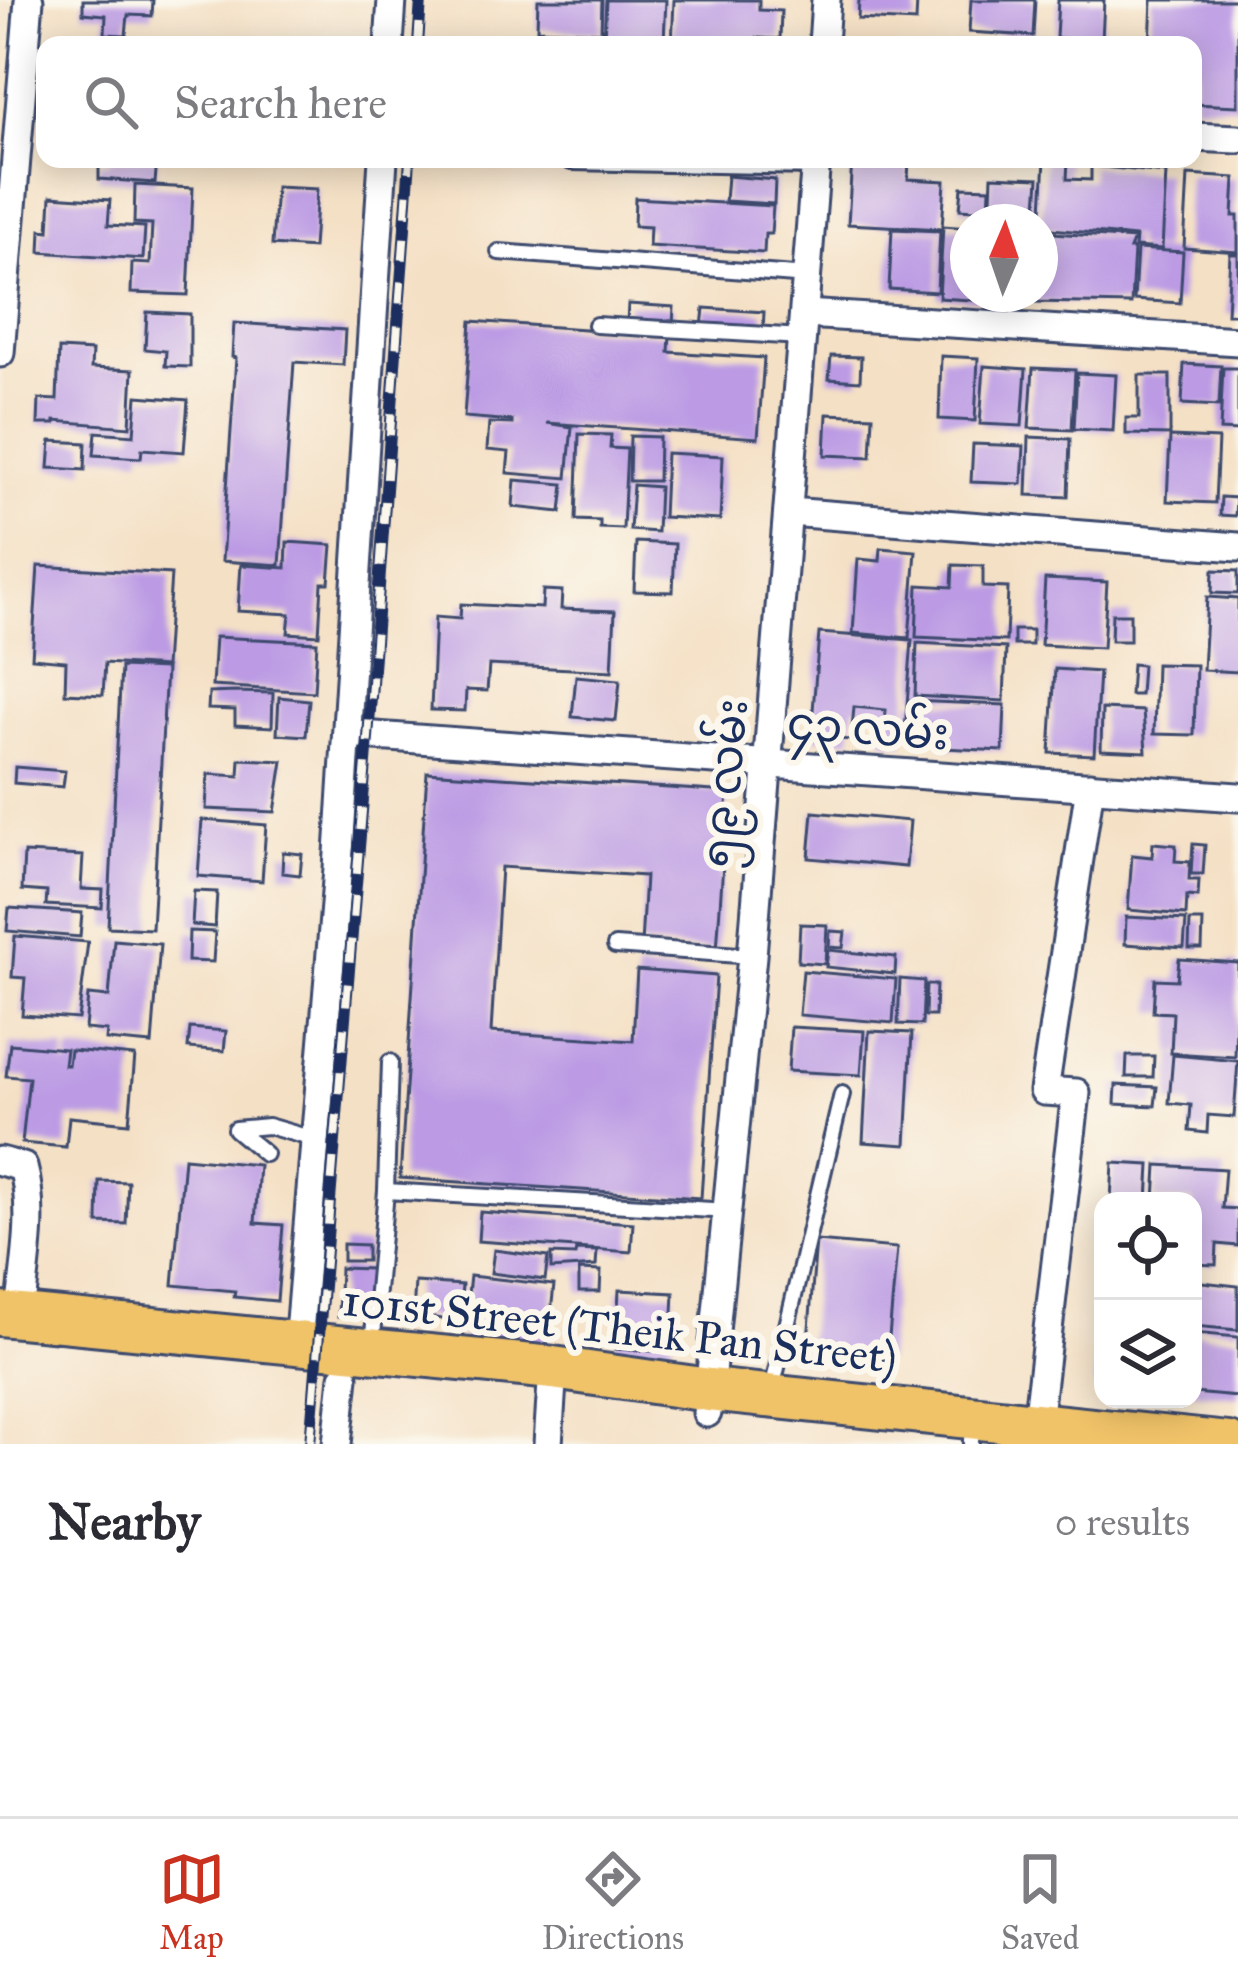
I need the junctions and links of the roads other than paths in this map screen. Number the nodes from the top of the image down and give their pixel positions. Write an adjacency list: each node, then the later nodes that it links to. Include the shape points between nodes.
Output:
1 (29, 0): 15 (street)
2 (392, 0): 4 (street)
3 (826, 0): 5 (street)
4 (390, 36)
5 (824, 36)
6 (1202, 138): 7 (street)
7 (1238, 140)
8 (381, 168): 18 (street)
9 (815, 168): 11 (street, ၅၉ လမ်း)
10 (499, 252): 11 (lane)
11 (808, 276): 13 (street, ၅၉ လမ်း)
12 (596, 325): 13 (lane)
13 (804, 325): 14 (street); 16 (street, ၅၉ လမ်း)
14 (1238, 341)
15 (0, 352)
16 (788, 512): 17 (street); 19 (street, ၅၉ လမ်း)
17 (1238, 547)
18 (347, 734): 19 (street, ၄၃ လမ်း); 26 (street)
19 (767, 762): 20 (street, ၄၃ လမ်း); 23 (street, ၅၉ လမ်း)
20 (1090, 786): 21 (street, ၄၃ လမ်း); 38 (street, via 1043,1090 1076,1093)
21 (1238, 797)
22 (615, 946): 23 (lane)
23 (752, 956): 30 (street, ၅၉ လမ်း)
24 (390, 1062): 29 (lane)
25 (842, 1094): 36 (lane)
26 (317, 1140): 27 (lane, via 268,1126 235,1130); 32 (street)
27 (265, 1154)
28 (0, 1161): 31 (street, via 23,1167 28,1205)
29 (386, 1191): 30 (lane); 34 (lane)
30 (729, 1211): 37 (street, ၅၉ လမ်း)
31 (7, 1323): 33 (main road, 101st Street (Theik Pan Street))
32 (298, 1345): 33 (main road, 101st Street (Theik Pan Street)); 34 (main road, 101st Street (Theik Pan Street))
33 (177, 1346): 34 (main road, 101st Street (Theik Pan Street))
34 (358, 1364): 35 (main road, 101st Street (Theik Pan Street)); 40 (street)
35 (552, 1382): 37 (main road, 101st Street (Theik Pan Street)); 41 (street)
36 (770, 1396): 37 (main road, 101st Street (Theik Pan Street)); 38 (main road, 101st Street (Theik Pan Street))
37 (708, 1401): 39 (main road, 101st Street (Theik Pan Street))
38 (1030, 1437): 39 (main road, 101st Street (Theik Pan Street)); 42 (main road, 101st Street (Theik Pan Street))
39 (971, 1442)
40 (338, 1444)
41 (548, 1444)
42 (1229, 1444)

